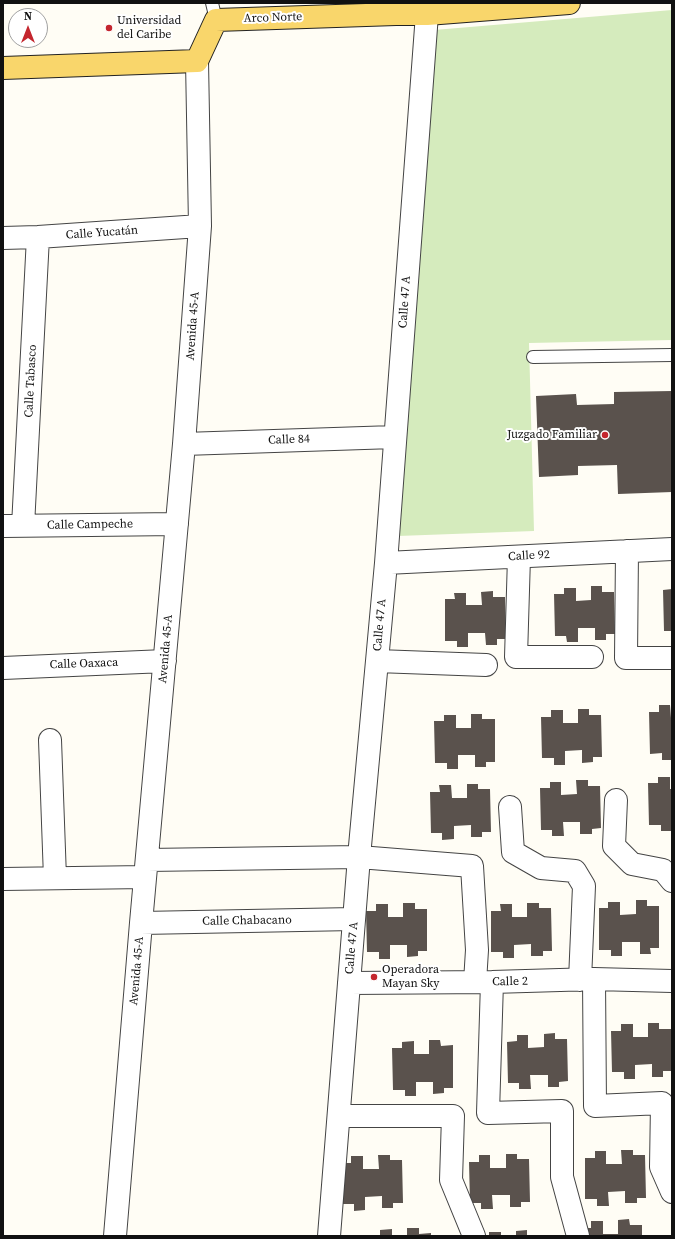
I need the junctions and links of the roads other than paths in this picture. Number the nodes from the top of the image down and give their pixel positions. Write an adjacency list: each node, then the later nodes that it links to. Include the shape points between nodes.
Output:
1 (569, 3): 2 (main road, Arco Norte)
2 (427, 9): 3 (main road, Arco Norte, via 396,14); 11 (street, Calle 47 A)
3 (214, 12): 4 (main road, Arco Norte)
4 (197, 61): 5 (main road); 6 (street, Avenida 45-A)
5 (3, 68)
6 (200, 226): 7 (street, Calle Yucatán); 12 (street, Avenida 45-A)
7 (38, 237): 8 (street, Calle Yucatán); 14 (street, Calle Tabasco)
8 (3, 238)
9 (672, 355): 10 (lane)
10 (533, 357)
11 (394, 437): 12 (street, Calle 84); 18 (street, Calle 47 A)
12 (184, 444): 13 (street, Avenida 45-A)
13 (177, 524): 14 (street, Calle Campeche); 21 (street, Avenida 45-A)
14 (13, 526)
15 (672, 549): 16 (street, Calle 92)
16 (627, 551): 17 (street, Calle 92); 20 (street, via 626,658)
17 (519, 557): 18 (street, Calle 92); 19 (street, via 516,657)
18 (386, 563): 22 (street, Calle 47 A)
19 (592, 657)
20 (672, 658)
21 (165, 661): 24 (street, Calle Oaxaca); 29 (street, Avenida 45-A)
22 (377, 661): 23 (street); 28 (street, Calle 47 A)
23 (486, 664)
24 (3, 668)
25 (50, 740): 30 (street)
26 (616, 800): 32 (street, via 614,846 632,864 663,870)
27 (510, 807): 35 (street, via 513,852 541,868 575,872 584,886)
28 (359, 857): 29 (street); 33 (street, Calle 47 A); 37 (street, via 472,866 477,950)
29 (146, 868): 30 (street); 34 (street, Avenida 45-A)
30 (55, 878): 31 (street)
31 (3, 880)
32 (672, 881)
33 (354, 920): 34 (street, Calle Chabacano); 38 (street, Calle 47 A)
34 (141, 923): 41 (street, Avenida 45-A)
35 (587, 979): 36 (street, Calle 2); 37 (street, Calle 2); 40 (street, via 595,1106 662,1104 661,1167)
36 (672, 981)
37 (484, 982): 38 (street, Calle 2); 44 (street, via 488,1113 562,1111 562,1177)
38 (349, 983): 39 (street, Calle 47 A)
39 (339, 1116): 42 (street, Calle 47 A); 43 (street, via 453,1116 450,1180)
40 (672, 1192)
41 (115, 1236)
42 (329, 1236)
43 (474, 1236)
44 (578, 1236)

